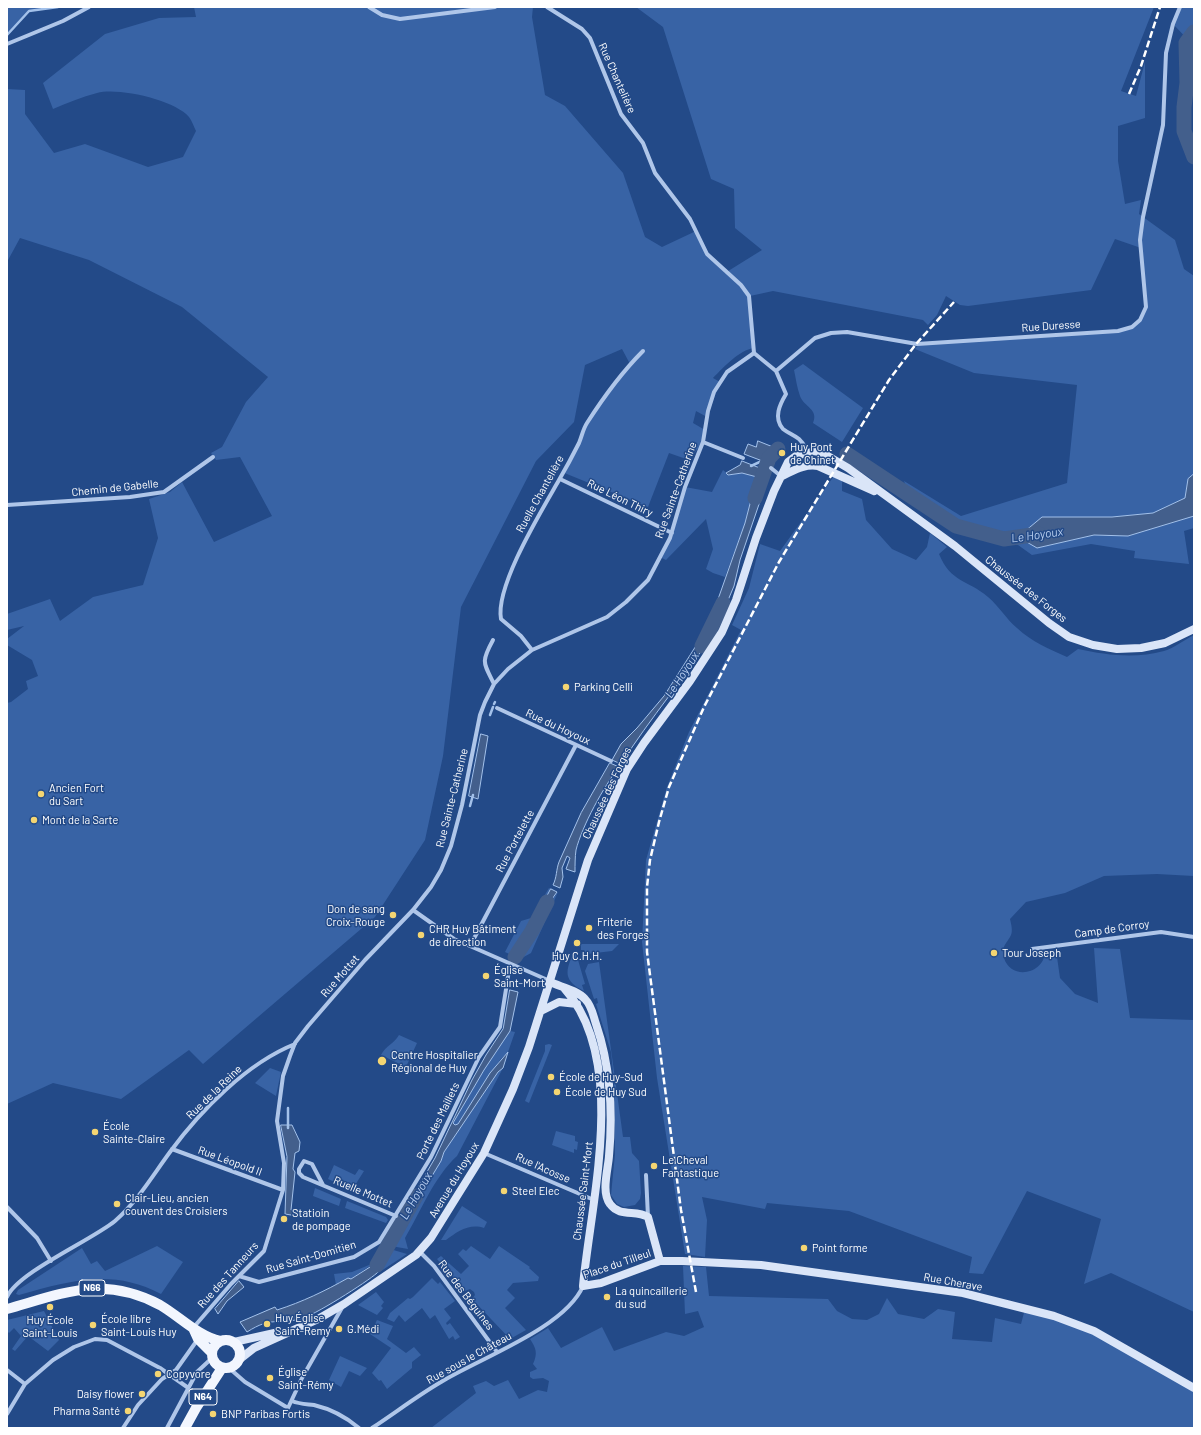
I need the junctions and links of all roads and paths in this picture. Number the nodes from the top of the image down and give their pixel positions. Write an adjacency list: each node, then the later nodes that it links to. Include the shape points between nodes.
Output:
1 (89, 7): 7 (street, via 63,21)
2 (369, 7): 6 (street, via 382,15 400,19)
3 (495, 7): 6 (street)
4 (547, 7): 9 (street, Rue Chantelière, via 582,29 590,38 621,114 643,143 655,174 690,219 707,254 750,296)
5 (1180, 7): 10 (street, Rue Duresse, via 1166,53 1163,125 1140,240 1146,307 1140,320 1132,327 1118,331 917,344 847,332 831,333 815,338)
6 (489, 8)
7 (7, 44)
8 (643, 351): 18 (street, Ruelle Chantelière, via 619,378 586,424)
9 (754, 353): 10 (street); 11 (street, Rue Sainte-Catherine, via 727,372 714,392)
10 (776, 371): 12 (street, via 786,394 778,409 778,418 782,428 800,440)
11 (703, 442): 14 (street); 21 (street, Rue Sainte-Catherine, via 685,487)
12 (807, 452): 15 (street); 17 (main road, Chaussée des Forges, via 788,462); 19 (main road, Chaussée des Forges, via 815,451 836,460)
13 (213, 457): 20 (street, Chemin de Gabelle, via 164,492 130,497)
14 (743, 458)
15 (810, 465): 17 (main road); 19 (main road, Chaussée des Forges, via 823,468)
16 (771, 468): 17 (street)
17 (782, 476): 35 (main road, Chaussée des Forges, via 764,515 736,600 722,632 690,681 634,757 622,782 588,860)
18 (560, 479): 21 (street, Rue Léon Thiry); 24 (street, Ruelle Chantelière, via 532,525 500,606 501,619 521,636)
19 (885, 496): 22 (main road, Chaussée des Forges, via 955,546 1048,623 1069,637 1117,649 1141,648 1164,643)
20 (7, 505)
21 (672, 534): 24 (street, Rue Sainte-Catherine, via 648,580 626,602 607,617)
22 (1194, 629)
23 (493, 640): 25 (street, via 484,656)
24 (532, 650): 25 (street, Rue Sainte-Catherine)
25 (494, 684): 29 (street, Rue Sainte-Catherine, via 480,715 451,846 431,887)
26 (497, 708): 27 (street, Rue du Hoyoux)
27 (576, 746): 28 (street, Rue du Hoyoux); 32 (street, Rue Portelette)
28 (611, 761)
29 (412, 910): 30 (street, Rue Sainte-Catherine); 32 (street, via 454,939)
30 (400, 922): 39 (street, Rue Mottet)
31 (1194, 937): 33 (street, Camp de Corroy, via 1161,932)
32 (470, 946): 34 (street)
33 (1032, 949)
34 (510, 964): 35 (street); 47 (street, Porte des Maillets, via 500,1027 479,1056 431,1157)
35 (550, 982): 36 (main road); 38 (main road, Avenue du Hoyoux)
36 (564, 988): 37 (main road, Chaussée Saint-Mort); 48 (main road, via 584,998 590,1006 606,1059 610,1109 605,1190 607,1199 620,1212 640,1213)
37 (577, 1004): 38 (main road, via 559,1002); 45 (main road, Chaussée Saint-Mort, via 594,1046 600,1085 601,1143)
38 (541, 1011): 41 (main road, Avenue du Hoyoux, via 513,1090)
39 (295, 1043): 40 (street, Rue de la Reine, via 268,1057 234,1083); 44 (street, Rue des Tanneurs, via 283,1076 277,1121 284,1163)
40 (172, 1150): 44 (street, Rue Léopold II); 50 (street, Rue de la Reine, via 115,1221)
41 (484, 1153): 45 (street, Rue l'Acosse); 49 (main road, Avenue du Hoyoux)
42 (646, 1174): 48 (street, Place du Tilleul)
43 (323, 1185): 43 (street, Ruelle Mottet, via 299,1173 304,1161 312,1164); 47 (street, Ruelle Mottet)
44 (283, 1190): 52 (street, Rue des Tanneurs, via 264,1251)
45 (594, 1200): 53 (main road, Chaussée Saint-Mort)
46 (7, 1207): 50 (street, via 37,1238)
47 (396, 1216): 52 (street, Rue Saint-Domitien, via 379,1242 354,1257 259,1282)
48 (648, 1217): 51 (main road, Place du Tilleul)
49 (420, 1252): 56 (main road, Avenue du Hoyoux); 63 (street, Rue des Béguines, via 434,1266)
50 (51, 1261): 54 (street, Rue de la Reine, via 10,1289)
51 (660, 1261): 53 (main road, Place du Tilleul, via 620,1277); 71 (main road, Rue Cherave, via 761,1265 963,1293 1054,1316 1094,1332)
52 (240, 1276): 59 (street, Rue des Tanneurs)
53 (583, 1286): 55 (street, Place du Tilleul)
54 (7, 1297)
55 (574, 1303): 63 (street, Rue sous le Château, via 549,1322)
56 (344, 1304): 58 (main road, Avenue du Hoyoux); 72 (street, via 302,1378)
57 (7, 1309): 59 (main road, N66, via 91,1288 117,1290 139,1296 160,1306)
58 (299, 1327): 62 (main road, Avenue du Hoyoux); 65 (main road, Avenue du Hoyoux, via 254,1348)
59 (193, 1328): 60 (main road); 61 (main road, N66)
60 (198, 1339): 64 (main road); 68 (street, via 176,1370)
61 (220, 1341): 62 (main road); 64 (main road)
62 (234, 1342): 65 (main road, via 240,1351)
63 (497, 1352): 78 (street, Rue sous le Château, via 441,1382)
64 (211, 1355): 66 (main road, via 218,1366); 70 (street)
65 (240, 1359): 66 (main road)
66 (226, 1368): 72 (street, via 288,1408); 76 (main road, N64, via 196,1408)
67 (7, 1370): 69 (street)
68 (169, 1374): 69 (street, via 107,1340 95,1339 61,1354); 70 (street); 74 (street, via 142,1400)
69 (25, 1384): 73 (street)
70 (187, 1387): 75 (street)
71 (1194, 1388)
72 (292, 1401): 77 (street, via 341,1415)
73 (7, 1414)
74 (123, 1428)
75 (167, 1428)
76 (186, 1428)
77 (359, 1428)
78 (372, 1428)

